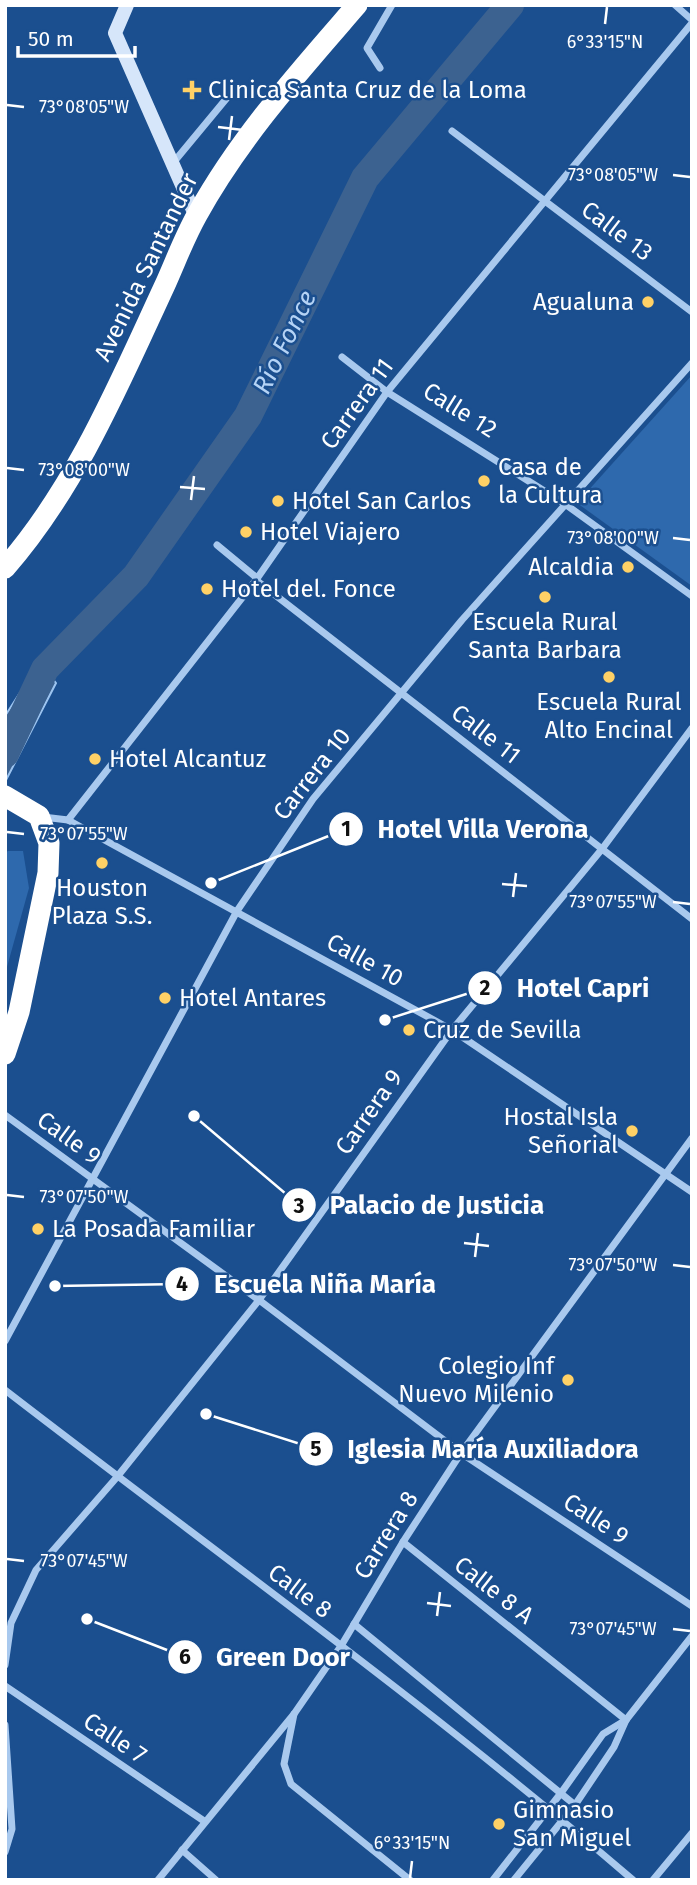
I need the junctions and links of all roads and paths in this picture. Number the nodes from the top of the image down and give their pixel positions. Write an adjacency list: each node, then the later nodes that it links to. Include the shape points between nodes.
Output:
1 (127, 5): 9 (street, via 115,33)
2 (358, 5): 11 (highway, Avenida Santander, via 259,120)
3 (392, 5): 6 (street, via 367,48)
4 (675, 5): 5 (street)
5 (692, 21): 10 (street, Carrera 11)
6 (380, 68)
7 (231, 93): 9 (street)
8 (452, 131): 10 (street, Calle 13)
9 (173, 163): 11 (street)
10 (544, 200): 12 (street, Calle 13); 15 (street, Carrera 11)
11 (196, 217): 18 (highway, Avenida Santander, via 104,415 58,496)
12 (692, 312)
13 (342, 357): 15 (street, Calle 12)
14 (692, 363): 16 (street, Carrera 10)
15 (387, 392): 16 (street, Calle 12); 19 (street, Carrera 11)
16 (565, 504): 20 (street, Calle 12); 21 (street, Carrera 10)
17 (217, 545): 19 (street, Calle 11)
18 (5, 568)
19 (257, 579): 21 (street, Calle 11); 24 (street, Carrera 11)
20 (692, 596)
21 (402, 693): 25 (street, Calle 11); 26 (street, Carrera 10, via 313,799)
22 (692, 728): 25 (street, Carrera 9)
23 (22, 806): 24 (street, Calle 10); 29 (highway, via 49,843 48,873 19,1012)
24 (68, 820): 26 (street, Calle 10)
25 (602, 849): 27 (street, Calle 11); 28 (street, Carrera 9)
26 (237, 911): 28 (street, Calle 10); 33 (street, Carrera 10)
27 (692, 919)
28 (452, 1030): 32 (street, Calle 10); 35 (street, Carrera 9)
29 (5, 1054)
30 (5, 1115): 33 (street, Calle 9)
31 (692, 1138): 32 (street, Carrera 8)
32 (664, 1175): 34 (street, Calle 10); 38 (street, Carrera 8)
33 (94, 1179): 35 (street, Calle 9); 36 (street, Carrera 10)
34 (692, 1192)
35 (259, 1300): 38 (street, Calle 9); 39 (street, Carrera 9)
36 (5, 1341)
37 (5, 1390): 39 (street, Calle 8)
38 (461, 1453): 40 (street, Carrera 8); 41 (street, Calle 9)
39 (117, 1477): 44 (street, Calle 8); 45 (street, Carrera 9, via 36,1570 11,1623)
40 (403, 1542): 42 (street, Carrera 8); 48 (street, Calle 8 A)
41 (692, 1606)
42 (354, 1624): 44 (street, Carrera 8); 50 (street, Calle 8)
43 (692, 1636): 48 (street)
44 (341, 1646): 47 (street, Carrera 8); 52 (street, Calle 8)
45 (5, 1665)
46 (5, 1686): 54 (street, Calle 7)
47 (294, 1714): 54 (street, Carrera 8); 60 (street, via 284,1764 291,1784)
48 (626, 1720): 50 (street, via 603,1734); 51 (street, via 614,1747)
49 (5, 1725): 57 (street, via 12,1829)
50 (561, 1793): 51 (street, Calle 8); 52 (street)
51 (575, 1805): 53 (street)
52 (548, 1809): 53 (street, Calle 8); 61 (street)
53 (562, 1819): 62 (street); 63 (street, Calle 8)
54 (204, 1821): 56 (street, Carrera 8)
55 (692, 1833): 64 (street)
56 (182, 1850): 58 (street, Carrera 8); 59 (street)
57 (5, 1852)
58 (158, 1880)
59 (216, 1880)
60 (410, 1880)
61 (492, 1880)
62 (514, 1880)
63 (633, 1880)
64 (653, 1880)

